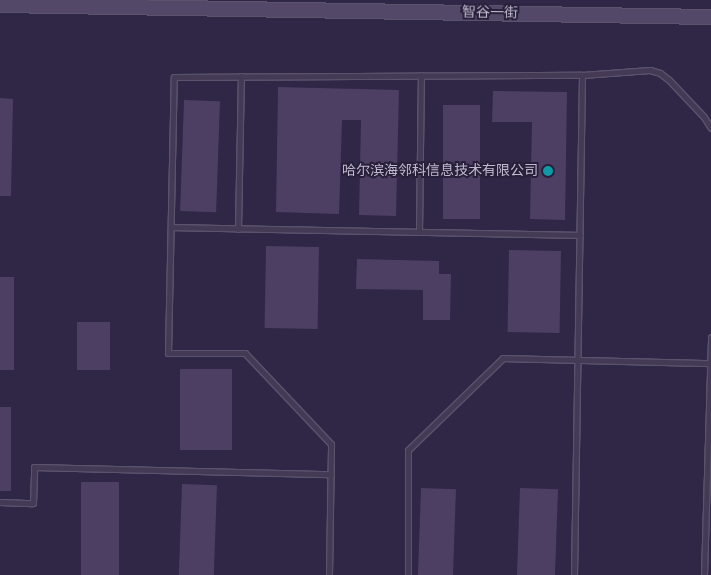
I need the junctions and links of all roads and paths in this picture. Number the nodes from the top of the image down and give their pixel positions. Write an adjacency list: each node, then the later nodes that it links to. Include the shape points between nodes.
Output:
1 (0, 5): 2 (street, 智谷一街)
2 (711, 17)
3 (582, 75): 5 (lane); 6 (lane, via 650,70 660,73); 10 (lane)
4 (241, 76): 5 (lane); 7 (lane, via 174,77); 8 (lane)
5 (421, 76): 9 (lane)
6 (711, 128)
7 (171, 228): 8 (lane); 14 (lane, via 168,353 245,353 331,444)
8 (238, 229): 9 (lane)
9 (419, 232): 10 (lane)
10 (580, 235): 12 (lane)
11 (711, 337): 13 (lane)
12 (578, 360): 13 (lane); 17 (lane, via 504,358 408,450); 18 (lane)
13 (711, 363): 19 (lane)
14 (330, 474): 15 (lane, via 34,467 33,503); 16 (lane)
15 (0, 502)
16 (329, 575)
17 (408, 575)
18 (574, 575)
19 (704, 575)

